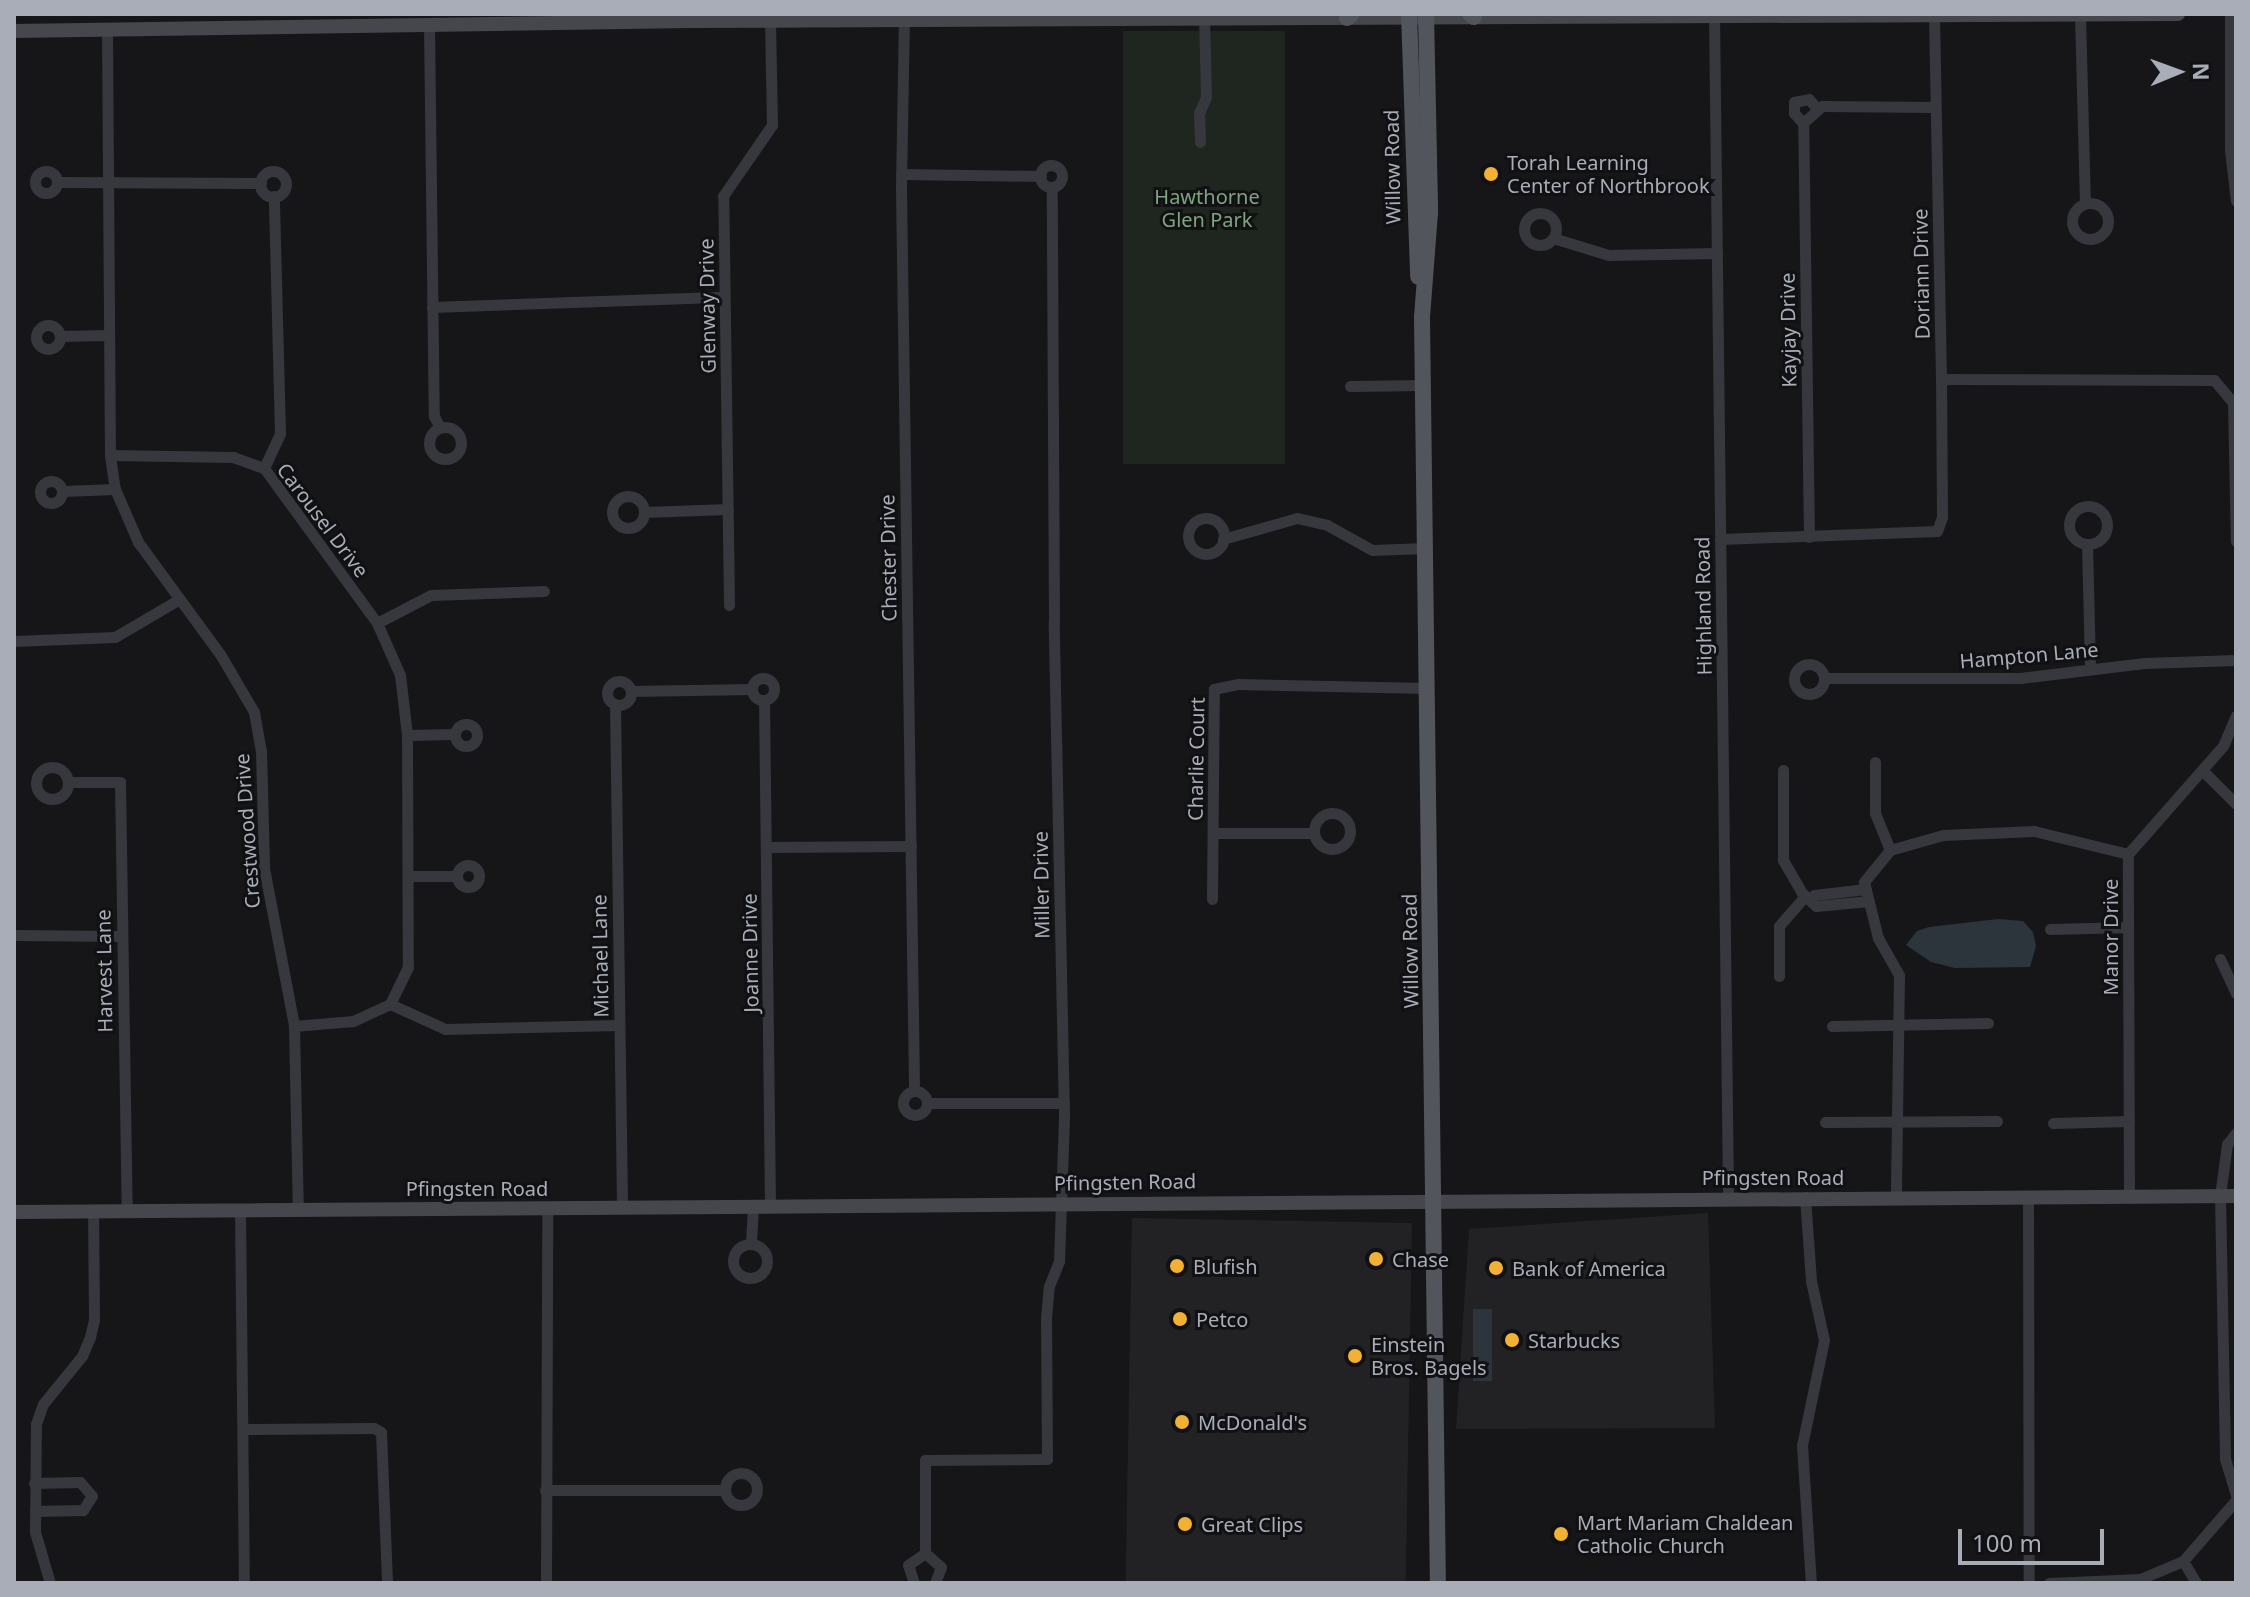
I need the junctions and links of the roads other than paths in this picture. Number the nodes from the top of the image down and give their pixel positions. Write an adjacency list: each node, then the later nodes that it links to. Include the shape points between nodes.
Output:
1 (1714, 14): 5 (main road); 9 (main road); 31 (street, Highland Road)
2 (2178, 14): 6 (main road)
3 (2230, 14): 28 (street, via 2230,150)
4 (1204, 15): 7 (main road); 12 (main road); 20 (street, via 1206,97 1199,113)
5 (1934, 15): 6 (main road); 17 (street, Doriann Drive)
6 (2080, 15): 29 (street)
7 (1349, 16): 8 (main road)
8 (1417, 16): 9 (main road); 37 (main road, Willow Road, via 1430,213)
9 (1472, 16)
10 (591, 18): 11 (main road); 14 (main road)
11 (610, 18): 13 (main road)
12 (904, 19): 13 (main road); 21 (street, Chester Drive)
13 (770, 21): 32 (street, Glenway Drive, via 772,125 723,196)
14 (429, 25): 15 (main road); 33 (street)
15 (107, 30): 16 (main road); 24 (street, Crestwood Drive)
16 (14, 31)
17 (1935, 107): 18 (street, Kayjay Drive); 36 (street, Doriann Drive)
18 (1817, 109): 19 (street); 19 (street, Kayjay Drive, via 1809,99 1794,102 1794,113)
19 (1803, 123): 47 (street, Kayjay Drive)
20 (1200, 142)
21 (901, 174): 22 (street); 76 (street, Chester Drive)
22 (1041, 176): 26 (street); 26 (street, via 1048,165 1058,167 1062,177)
23 (57, 182): 24 (street)
24 (108, 183): 25 (street); 34 (street, Crestwood Drive)
25 (261, 183): 27 (street, via 265,194); 27 (street, via 268,172 283,175 286,188)
26 (1052, 187): 100 (street, Miller Drive)
27 (274, 196): 41 (street, via 280,433)
28 (2236, 201)
29 (2085, 203)
30 (1553, 238): 31 (street, via 1609,255)
31 (1717, 253): 49 (street, Highland Road)
32 (724, 297): 33 (street); 45 (street, Glenway Drive)
33 (432, 307): 39 (street, via 434,416)
34 (108, 335): 35 (street); 40 (street, Crestwood Drive)
35 (61, 336)
36 (1941, 379): 42 (street, via 2214,380 2233,403); 47 (street, Doriann Drive, via 1942,517 1937,531)
37 (1423, 385): 38 (street); 52 (main road, Willow Road)
38 (1350, 386)
39 (440, 428)
40 (110, 455): 41 (street, Carousel Drive, via 233,457); 43 (street, Crestwood Drive)
41 (264, 468): 56 (street, Carousel Drive)
42 (2236, 482): 50 (street)
43 (115, 489): 44 (street); 54 (street, Crestwood Drive, via 138,542)
44 (63, 491)
45 (728, 509): 46 (street); 55 (street, Glenway Drive)
46 (644, 512)
47 (1809, 537): 49 (street)
48 (1223, 539): 52 (street, via 1297,518 1327,525 1372,550)
49 (1720, 539): 109 (street, Highland Road)
50 (2236, 541)
51 (2087, 544): 59 (street)
52 (1425, 548): 61 (main road, Willow Road)
53 (544, 591): 56 (street, via 431,595)
54 (178, 600): 57 (street, via 115,637); 96 (street, Crestwood Drive, via 220,654 254,712 261,750 264,868)
55 (729, 605)
56 (377, 623): 68 (street, Carousel Drive, via 400,675)
57 (14, 641)
58 (2236, 660): 59 (street, Hampton Lane)
59 (2090, 668): 60 (street, Hampton Lane, via 2020,678)
60 (1824, 678)
61 (1427, 688): 74 (street, Charlie Court, via 1238,684 1214,689); 114 (main road, Willow Road)
62 (752, 689): 63 (street); 64 (street); 64 (street, via 757,679 771,681 774,692)
63 (631, 691): 65 (street, via 627,702); 65 (street, via 620,682 610,686 608,697)
64 (764, 700): 77 (street, Joanne Drive)
65 (615, 704): 94 (street, Michael Lane)
66 (2236, 716): 71 (street, Manor Drive, via 2223,746)
67 (455, 734): 68 (street)
68 (407, 735): 80 (street, Carousel Drive)
69 (1875, 762): 78 (street, via 1875,813)
70 (1783, 770): 83 (street, via 1783,860)
71 (2203, 771): 73 (street); 79 (street, Manor Drive)
72 (68, 782): 88 (street, Harvest Lane, via 120,782)
73 (2236, 804)
74 (1213, 833): 75 (street); 84 (street, Charlie Court)
75 (1314, 833)
76 (911, 846): 77 (street); 98 (street, Chester Drive)
77 (767, 847): 117 (street, Joanne Drive)
78 (1890, 850): 79 (street, via 1943,835 2034,831); 82 (street, via 1864,882)
79 (2128, 854): 85 (street, Manor Drive)
80 (410, 876): 81 (street); 92 (street, Carousel Drive, via 408,967)
81 (456, 876)
82 (1867, 895): 83 (street, via 1816,906); 95 (street, via 1878,938 1899,975)
83 (1807, 898): 90 (street, via 1779,926)
84 (1212, 899)
85 (2128, 927): 86 (street); 102 (street, Manor Drive)
86 (2050, 929)
87 (14, 935): 88 (street)
88 (120, 936): 123 (street, Harvest Lane)
89 (2220, 959): 91 (street)
90 (1779, 976)
91 (2236, 993)
92 (390, 1004): 94 (street, via 445,1029); 96 (street, via 353,1021)
93 (1988, 1023): 95 (street)
94 (619, 1025): 119 (street, Michael Lane)
95 (1898, 1025): 97 (street); 104 (street)
96 (294, 1026): 121 (street, Crestwood Drive)
97 (1832, 1026)
98 (914, 1091): 99 (street); 99 (street, via 904,1100 909,1113 919,1115)
99 (927, 1103): 100 (street)
100 (1064, 1103): 115 (street, Miller Drive)
101 (1997, 1121): 104 (street)
102 (2129, 1121): 105 (street); 113 (street, Manor Drive)
103 (1825, 1122): 104 (street)
104 (1897, 1122): 111 (street)
105 (2053, 1123)
106 (2236, 1133): 107 (street, via 2227,1144)
107 (2220, 1196): 108 (main road, Pfingsten Road); 113 (main road, Pfingsten Road); 130 (street, via 2225,1459)
108 (2236, 1196)
109 (1728, 1197): 110 (main road, Pfingsten Road); 114 (main road, Pfingsten Road)
110 (1805, 1197): 111 (main road, Pfingsten Road); 142 (street, via 1811,1281 1824,1340 1802,1445 1812,1536)
111 (1896, 1197): 112 (main road, Pfingsten Road)
112 (2028, 1197): 113 (main road, Pfingsten Road); 143 (street)
113 (2129, 1197)
114 (1434, 1199): 115 (main road, Pfingsten Road); 141 (main road, Willow Road)
115 (1063, 1203): 117 (main road, Pfingsten Road); 133 (street, Miller Drive, via 1059,1261 1049,1286 1046,1318 1047,1459 925,1460)
116 (753, 1205): 117 (main road, Pfingsten Road); 119 (main road, Pfingsten Road); 125 (street)
117 (770, 1205)
118 (547, 1207): 119 (main road, Pfingsten Road); 121 (main road, Pfingsten Road); 128 (street, via 550,1376)
119 (622, 1207)
120 (240, 1210): 121 (main road, Pfingsten Road); 123 (main road, Pfingsten Road); 126 (street)
121 (298, 1210)
122 (93, 1211): 123 (main road, Pfingsten Road); 124 (main road, Pfingsten Road); 127 (street, via 94,1319 82,1356 57,1382 36,1424)
123 (127, 1211)
124 (14, 1212)
125 (751, 1244)
126 (243, 1429): 136 (street); 137 (street, via 381,1432)
127 (34, 1483): 132 (street); 132 (street, via 80,1482 92,1496 81,1511)
128 (545, 1490): 129 (street); 138 (street)
129 (724, 1490)
130 (2236, 1494)
131 (2236, 1500): 134 (street)
132 (35, 1511): 135 (street, via 38,1550)
133 (925, 1553): 139 (street, via 908,1565); 140 (street, via 941,1567)
134 (2183, 1561): 144 (street, via 2140,1579); 145 (street)
135 (50, 1583)
136 (244, 1583)
137 (387, 1583)
138 (546, 1583)
139 (914, 1583)
140 (935, 1583)
141 (1438, 1583)
142 (1811, 1583)
143 (2029, 1583)
144 (2049, 1583)
145 (2196, 1583)

